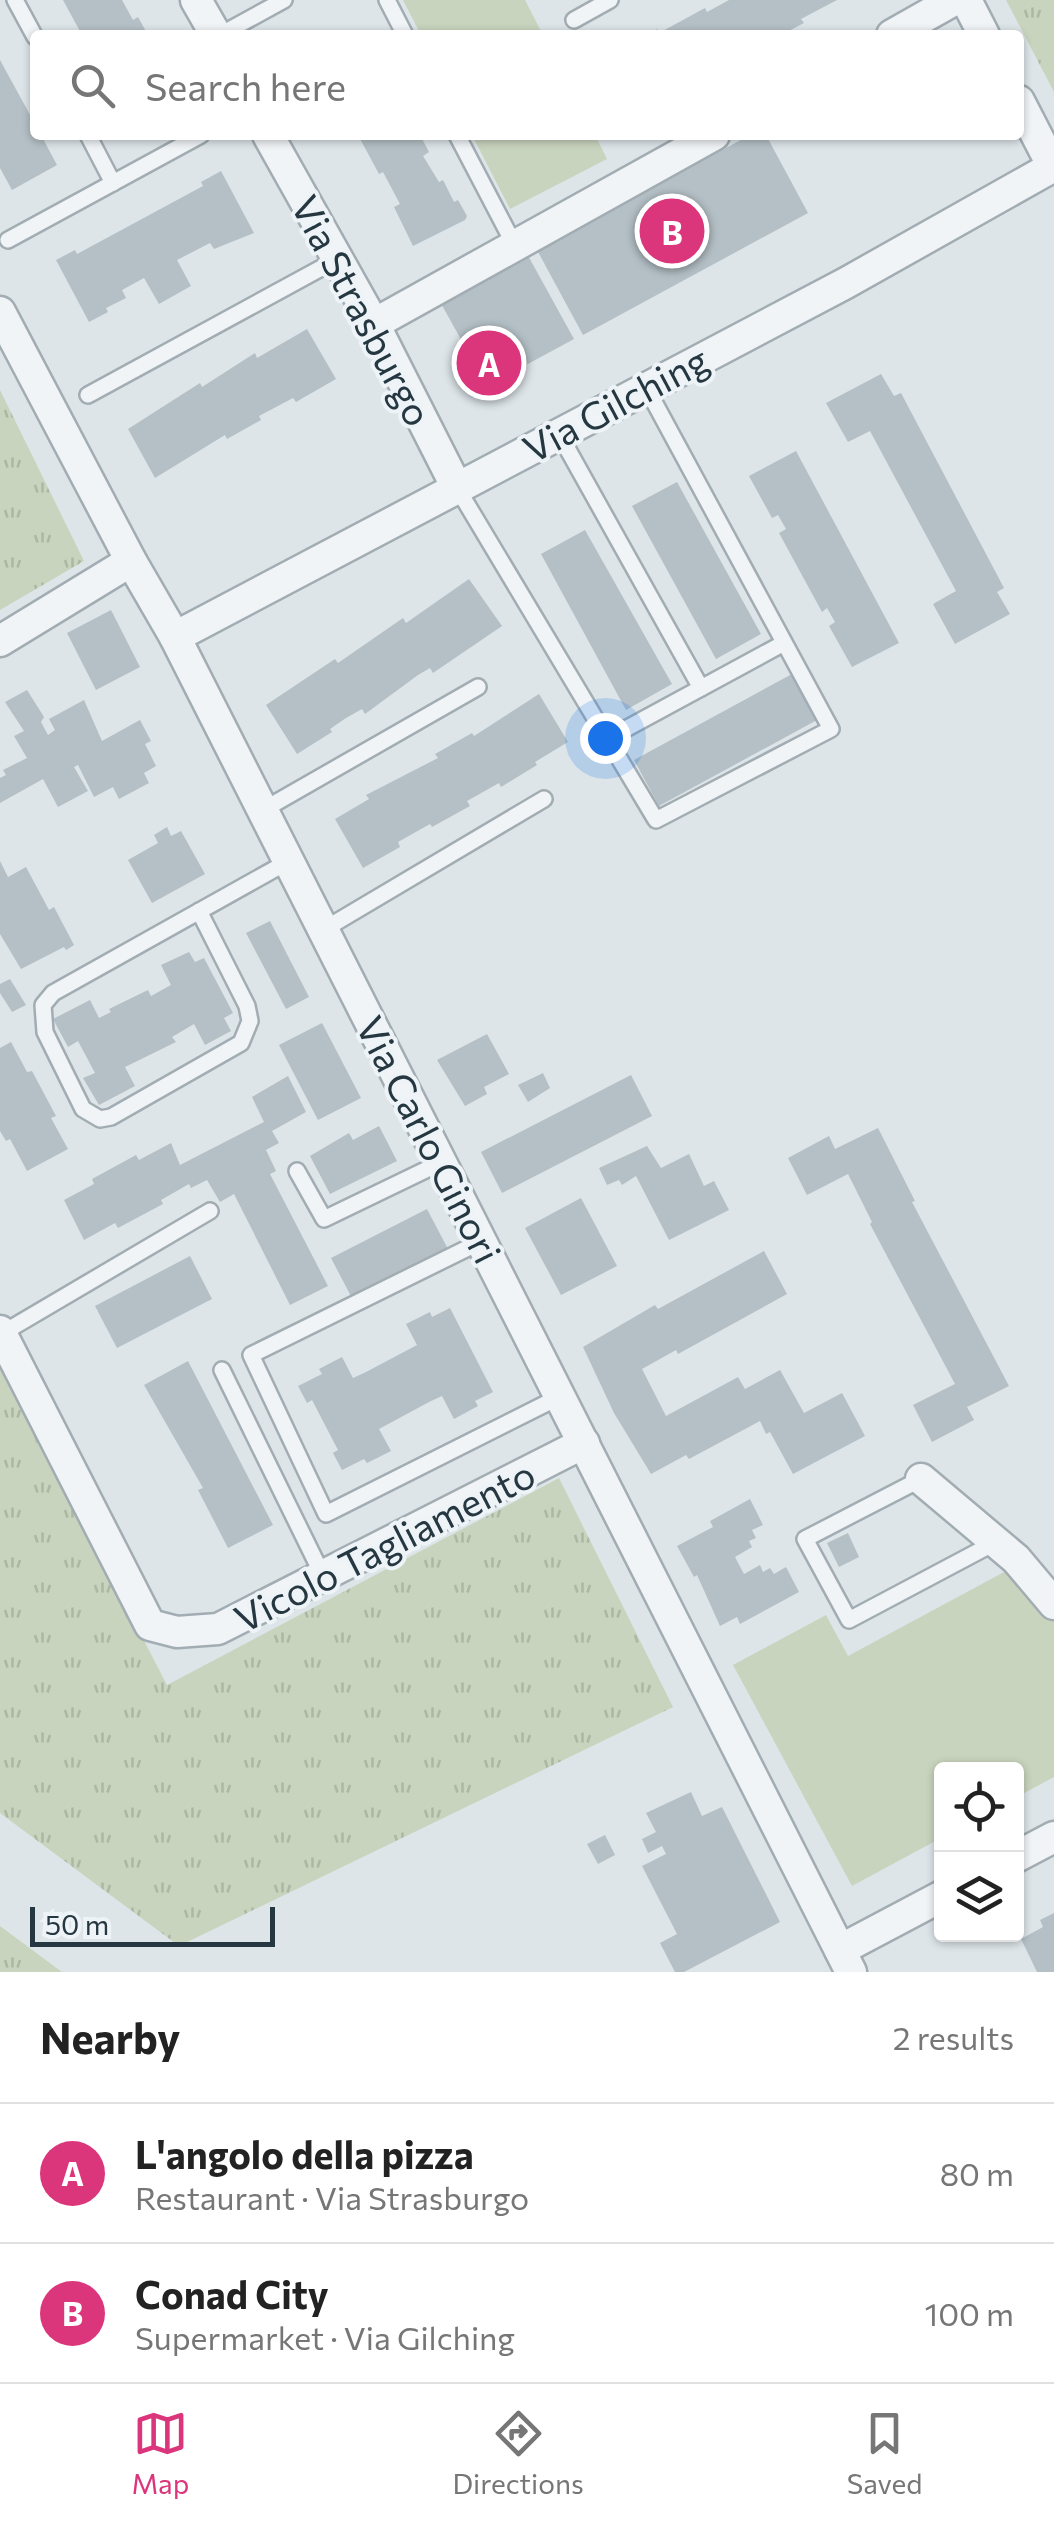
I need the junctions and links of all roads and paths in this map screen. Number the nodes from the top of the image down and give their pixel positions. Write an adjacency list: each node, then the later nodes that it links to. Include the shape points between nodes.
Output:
1 (15, 0): 9 (lane)
2 (196, 0): 10 (street)
3 (284, 0): 11 (lane)
4 (387, 0): 12 (lane)
5 (610, 0): 8 (lane)
6 (954, 0): 13 (street)
7 (966, 0): 14 (street)
8 (574, 20)
9 (31, 30)
10 (215, 30)
11 (227, 30)
12 (402, 30)
13 (901, 30)
14 (981, 30)
15 (1024, 110): 21 (street)
16 (91, 140): 22 (lane)
17 (192, 140): 22 (lane)
18 (271, 140): 25 (street, Via Strasburgo)
19 (460, 140): 24 (lane)
20 (705, 140): 24 (street)
21 (1054, 166): 28 (street, Via Gilching)
22 (113, 182): 23 (lane)
23 (8, 240)
24 (515, 246): 27 (street)
25 (336, 260): 27 (street, Via Strasburgo); 29 (lane)
26 (0, 312): 32 (street, Via Carlo Ginori)
27 (374, 324): 31 (street, Via Strasburgo)
28 (646, 387): 30 (street, Via Gilching); 35 (lane)
29 (88, 395)
30 (558, 432): 31 (street, Via Gilching); 37 (lane)
31 (456, 486): 33 (street, Via Gilching); 38 (lane)
32 (130, 562): 33 (street, Via Carlo Ginori); 34 (street)
33 (175, 637): 40 (street, Via Carlo Ginori)
34 (0, 641)
35 (784, 643): 37 (lane); 38 (lane, via 830,729 656,820)
36 (478, 687): 40 (lane)
37 (701, 688): 38 (lane)
38 (607, 739)
39 (544, 800): 43 (lane)
40 (262, 810): 41 (street, Via Carlo Ginori)
41 (289, 861): 42 (lane); 43 (street, Via Carlo Ginori)
42 (199, 910): 42 (lane, via 52,992 43,1005 45,1032 93,1117 112,1118 240,1043 248,1032 246,1006)
43 (324, 930): 44 (street, Via Carlo Ginori)
44 (442, 1162): 45 (lane, via 324,1219); 47 (street, Via Carlo Ginori)
45 (298, 1171)
46 (210, 1211): 48 (lane)
47 (482, 1241): 50 (street, Via Carlo Ginori); 50 (lane, via 252,1355 326,1514)
48 (1, 1333): 54 (street, Vicolo Tagliamento, via 150,1625 177,1632 218,1629)
49 (222, 1370): 54 (lane)
50 (561, 1396): 51 (street, Via Carlo Ginori)
51 (584, 1443): 54 (street, Vicolo Tagliamento); 59 (street, Via Carlo Ginori)
52 (921, 1479): 53 (street); 53 (lane, via 806,1539 848,1620)
53 (996, 1542): 55 (street)
54 (322, 1576)
55 (1054, 1604)
56 (1054, 1837): 57 (street)
57 (1024, 1853)
58 (934, 1901): 59 (street)
59 (845, 1961)

